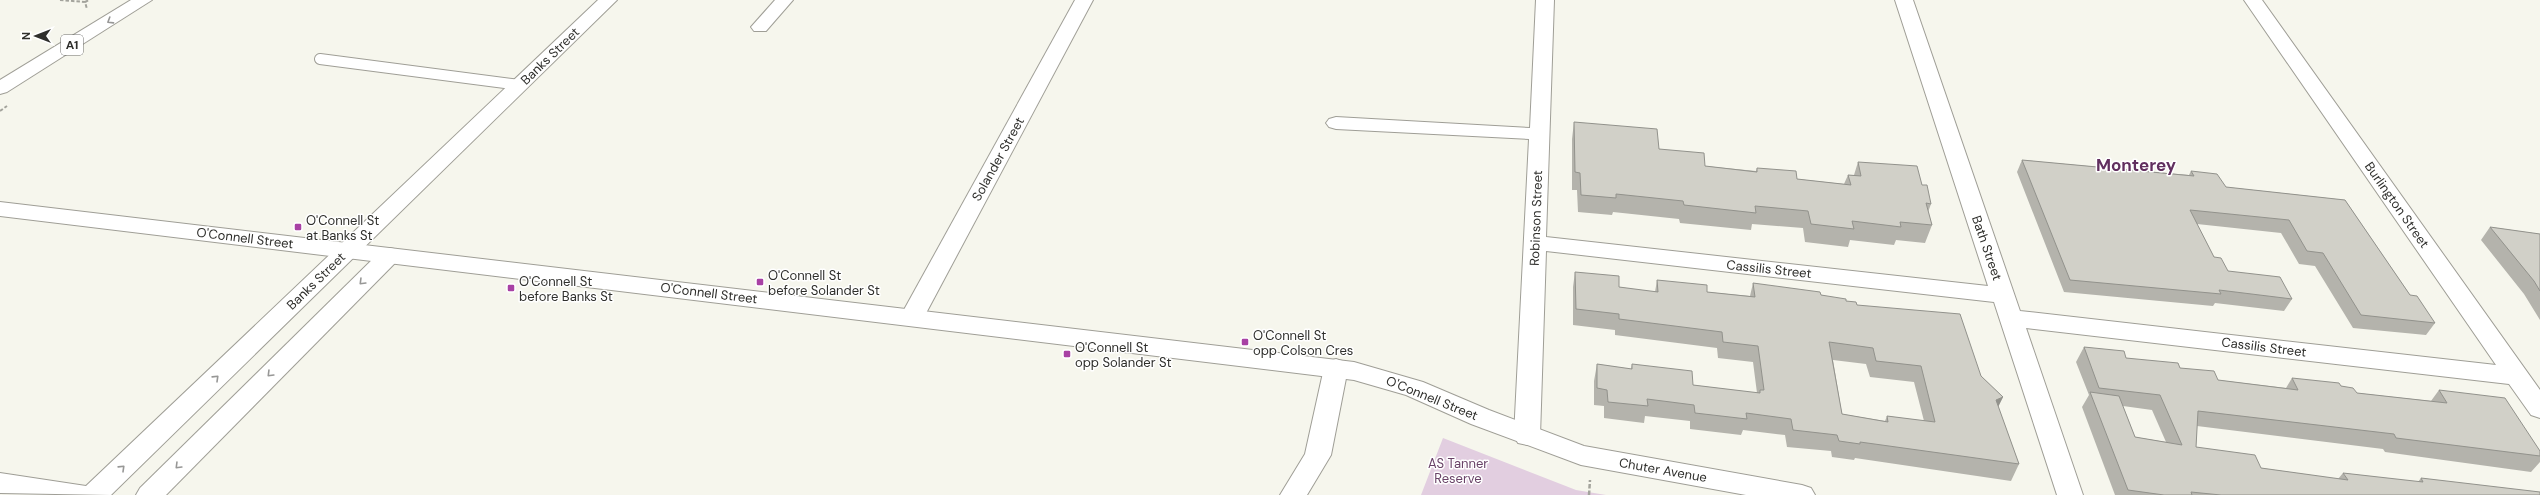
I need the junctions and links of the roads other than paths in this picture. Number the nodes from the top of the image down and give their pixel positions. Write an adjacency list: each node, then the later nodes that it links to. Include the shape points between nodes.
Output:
1 (120, 0): 11 (main road, A1)
2 (143, 0): 13 (main road, A1, one-way to 13)
3 (608, 0): 12 (main road, Banks Street)
4 (784, 0): 9 (main road)
5 (1084, 0): 21 (main road, Solander Street)
6 (1545, 0): 15 (main road, Robinson Street)
7 (1904, 0): 20 (main road, Bath Street)
8 (2253, 0): 24 (main road, Burlington Street)
9 (760, 27)
10 (320, 59): 12 (lane)
11 (0, 72)
12 (520, 85): 18 (main road, Banks Street)
13 (0, 88)
14 (1336, 122): 15 (main road)
15 (1539, 134): 17 (main road, Robinson Street)
16 (0, 209): 18 (main road, O'Connell Street)
17 (1535, 243): 20 (main road, Cassilis Street); 26 (main road, Robinson Street)
18 (348, 250): 19 (main road, O'Connell Street); 29 (main road, Banks Street, one-way to 18)
19 (390, 255): 21 (main road, O'Connell Street); 30 (main road, one-way to 30)
20 (2003, 294): 22 (main road, Bath Street)
21 (912, 317): 23 (main road, O'Connell Street)
22 (2010, 318): 24 (main road, Cassilis Street); 33 (main road, Bath Street)
23 (1336, 368): 26 (main road, O'Connell Street, via 1378,376 1414,388); 31 (main road, via 1318,454)
24 (2517, 376): 25 (main road, Burlington Street)
25 (2540, 409)
26 (1527, 436): 32 (main road, Chuter Avenue, via 1580,455)
27 (0, 483): 28 (main road)
28 (82, 495)
29 (94, 495)
30 (149, 495)
31 (1293, 495)
32 (1802, 495)
33 (2070, 495)

